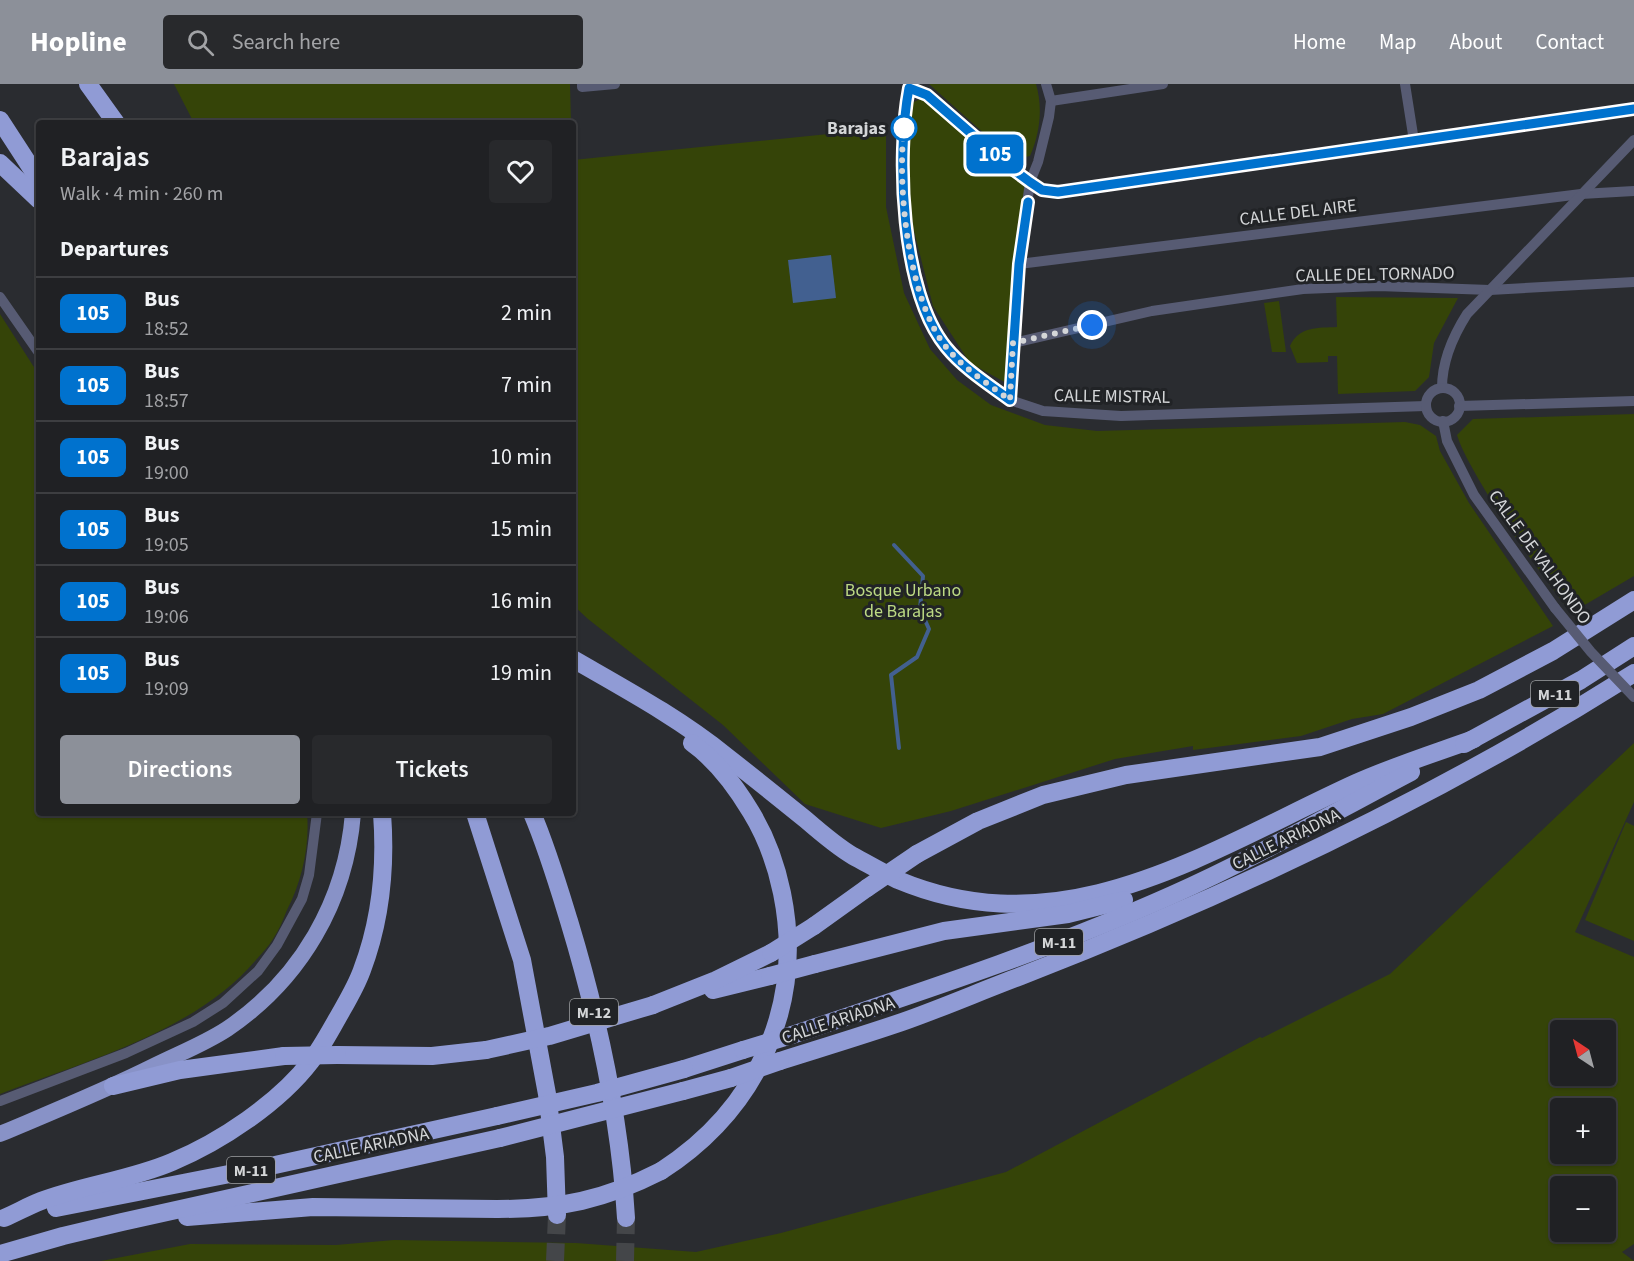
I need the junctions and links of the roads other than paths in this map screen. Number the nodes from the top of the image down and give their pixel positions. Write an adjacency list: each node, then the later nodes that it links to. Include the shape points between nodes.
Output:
1 (88, 84): 11 (highway)
2 (582, 84): 3 (street)
3 (615, 84)
4 (1046, 84): 8 (street)
5 (1163, 84): 8 (street)
6 (1405, 84): 13 (street)
7 (909, 86): 16 (street, via 927,95); 27 (street, CALLE MISTRAL, via 904,128 904,209 925,309 945,346 972,373)
8 (1051, 101): 16 (street)
9 (1634, 109): 13 (street)
10 (0, 120): 15 (highway)
11 (114, 120)
12 (1634, 140): 18 (street)
13 (1414, 141): 16 (street, via 1058,192 1042,190)
14 (2, 165): 19 (highway)
15 (36, 175)
16 (1030, 182): 20 (street)
17 (1634, 191): 18 (street, CALLE DEL AIRE)
18 (1581, 194): 20 (street, CALLE DEL AIRE); 22 (street)
19 (36, 197)
20 (1019, 264): 24 (street)
21 (1634, 282): 22 (street, CALLE DEL TORNADO)
22 (1490, 290): 24 (street, CALLE DEL TORNADO, via 1378,286 1303,289 1152,312); 26 (street, via 1467,314 1451,344)
23 (0, 297): 25 (street)
24 (1013, 343): 27 (street)
25 (36, 349)
26 (1442, 388): 29 (street, via 1430,394); 30 (street, via 1452,391)
27 (1010, 400): 29 (street, CALLE MISTRAL, via 1043,411 1121,416)
28 (1634, 401): 30 (street)
29 (1426, 406): 31 (street, via 1431,417)
30 (1459, 406): 31 (street, via 1454,417)
31 (1443, 421): 37 (street, CALLE DE VALHONDO, bridge, via 1447,441 1474,495 1555,608)
32 (1634, 600): 45 (highway, bridge, via 1553,651 1479,690 1411,717 1320,747 1126,775 1043,795 978,821 917,854 771,953)
33 (1634, 646): 38 (highway, CALLE ARIADNA / M-11)
34 (576, 661): 38 (highway, via 657,708 724,754 850,854 898,880 983,902 1075,898 1144,881 1358,782)
35 (576, 661): 52 (highway, bridge, via 700,750 736,788 775,862 788,922 789,959 782,1011 743,1094 685,1156 619,1191 572,1205 536,1209 313,1207)
36 (1634, 673): 52 (highway, CALLE ARIADNA / M-11, bridge, via 1487,761 1215,896 902,1022 731,1078 500,1138)
37 (1634, 698)
38 (1474, 739): 44 (highway, CALLE ARIADNA / M-11)
39 (317, 816): 47 (street, via 302,899 271,954 223,1003 193,1022 126,1053)
40 (353, 816): 46 (highway, via 339,886 329,911 310,946 283,981 226,1030)
41 (382, 816): 51 (highway, via 384,872 373,935 362,971 310,1063 245,1123 207,1146 142,1173 42,1201)
42 (476, 816): 49 (highway, via 522,960 547,1094)
43 (533, 816): 50 (highway, M-12, via 586,977 608,1082)
44 (1315, 822): 45 (highway, bridge, via 1156,889 1099,907 944,931); 51 (highway, CALLE ARIADNA / M-11, bridge, via 1172,895 1073,937 967,977 684,1069 597,1093 275,1165)
45 (654, 1005): 46 (highway, bridge, via 486,1050 432,1056 284,1056 180,1070)
46 (113, 1086): 48 (highway)
47 (0, 1101)
48 (0, 1134)
49 (557, 1215)
50 (626, 1218)
51 (2, 1219)
52 (122, 1222): 53 (highway, CALLE ARIADNA / M-11)
53 (0, 1254)

